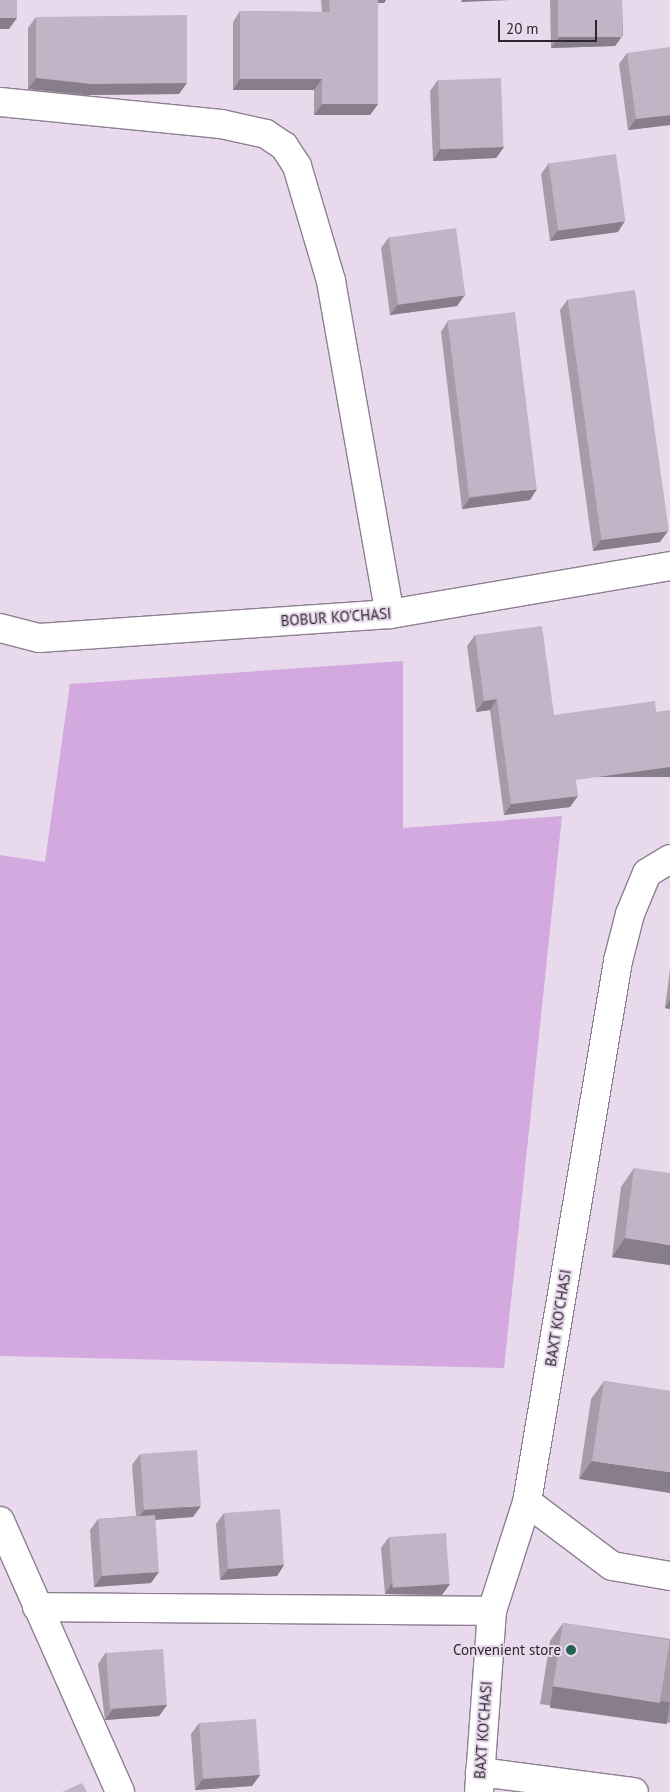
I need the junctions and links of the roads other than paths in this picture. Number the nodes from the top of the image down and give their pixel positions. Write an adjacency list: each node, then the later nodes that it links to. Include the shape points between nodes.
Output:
1 (0, 102): 3 (street, via 221,124 266,134 284,146 297,166 331,281)
2 (670, 566): 3 (street, BOBUR KO'CHASI)
3 (390, 614): 4 (street, BOBUR KO'CHASI, via 39,638)
4 (0, 628)
5 (670, 859): 6 (street, BAXT KO'CHASI, via 647,873 630,914 618,961)
6 (527, 1502): 8 (street, via 612,1566); 10 (street, BAXT KO'CHASI)
7 (0, 1522): 9 (street)
8 (670, 1576)
9 (37, 1607): 10 (street); 12 (street)
10 (492, 1611): 11 (street, BAXT KO'CHASI)
11 (480, 1782): 13 (street)
12 (120, 1792)
13 (634, 1792)

